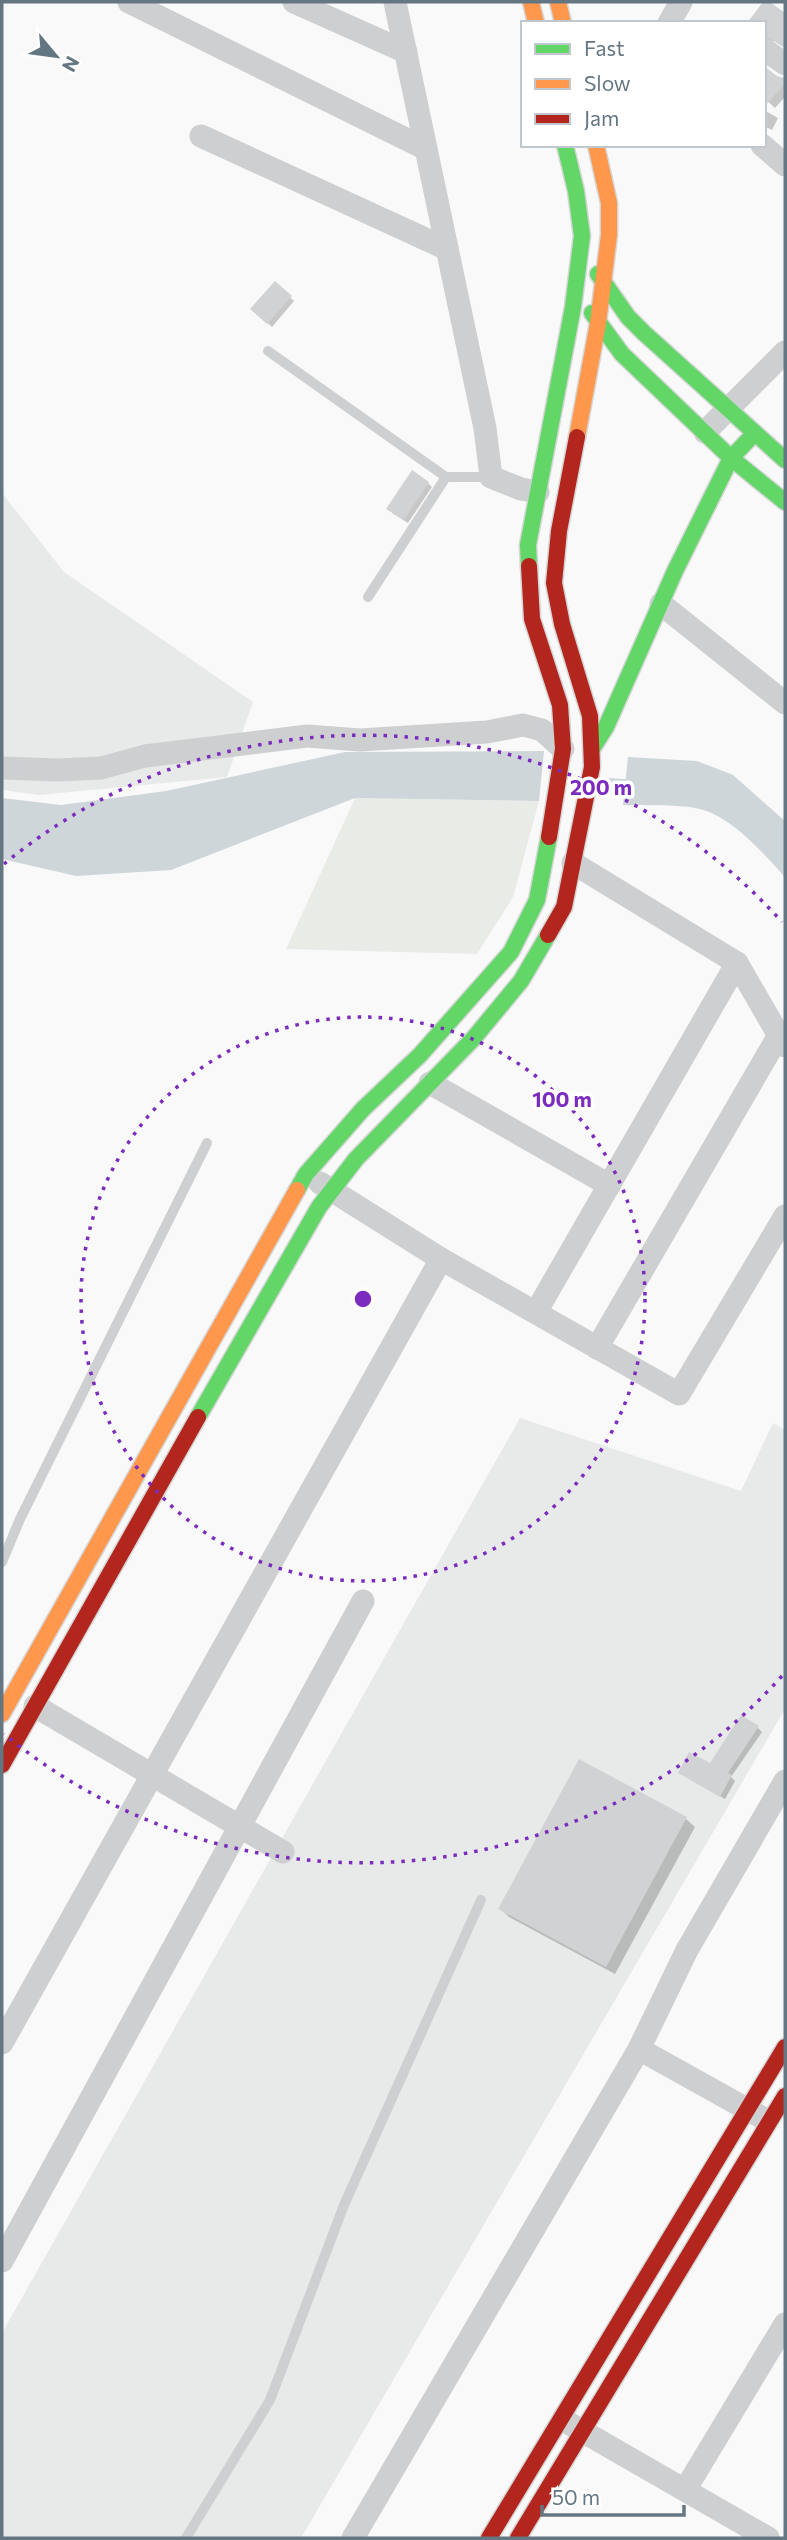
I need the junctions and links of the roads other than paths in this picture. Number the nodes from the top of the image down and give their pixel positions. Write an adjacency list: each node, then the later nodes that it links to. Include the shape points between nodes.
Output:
1 (129, 2): 18 (street)
2 (294, 2): 11 (street)
3 (395, 2): 11 (street)
4 (531, 2): 7 (street)
5 (558, 2): 8 (street)
6 (681, 2): 9 (street)
7 (536, 21)
8 (563, 21)
9 (670, 21)
10 (766, 50): 12 (street)
11 (406, 52): 18 (street)
12 (785, 64)
13 (201, 136): 22 (street)
14 (565, 147): 21 (street, via 576,191)
15 (596, 147): 20 (street)
16 (609, 147): 20 (street)
17 (764, 147): 19 (street)
18 (426, 149): 22 (street)
19 (785, 165)
20 (603, 173): 23 (street, via 609,204)
21 (581, 245): 23 (street); 24 (street)
22 (447, 248): 34 (street)
23 (604, 284): 25 (street); 28 (street, via 636,325)
24 (576, 287): 25 (street); 35 (street)
25 (598, 323): 29 (street, via 622,354); 40 (street, via 559,531 554,583 590,716)
26 (268, 351): 33 (lane)
27 (785, 352): 28 (street)
28 (727, 410): 29 (street); 30 (street)
29 (705, 432): 31 (street)
30 (754, 434): 31 (street); 32 (street)
31 (731, 458): 36 (street); 38 (street)
32 (785, 460)
33 (446, 477): 34 (lane); 37 (lane)
34 (491, 477): 35 (street)
35 (538, 492): 41 (street, via 528,545 532,619 561,705)
36 (785, 502)
37 (368, 597)
38 (661, 604): 39 (street); 40 (street, via 606,727)
39 (785, 703)
40 (591, 750): 41 (street); 43 (street)
41 (561, 760): 42 (street, via 542,730 523,726 360,740 307,736 145,756 101,768); 48 (street, via 537,900 511,952)
42 (2, 768)
43 (573, 863): 44 (street); 46 (street, via 564,907 521,981)
44 (737, 963): 45 (street); 49 (street)
45 (782, 1040): 54 (street)
46 (430, 1083): 49 (street); 50 (street)
47 (207, 1143): 55 (lane)
48 (306, 1174): 50 (street); 58 (street)
49 (609, 1185): 53 (street)
50 (331, 1190): 52 (street); 57 (street)
51 (785, 1216): 54 (street, via 679,1394)
52 (441, 1259): 53 (street); 60 (street)
53 (536, 1312): 54 (street)
54 (597, 1348)
55 (2, 1562)
56 (363, 1601): 62 (street)
57 (35, 1706): 59 (street); 60 (street)
58 (2, 1714)
59 (2, 1765)
60 (152, 1775): 62 (street); 65 (street)
61 (785, 1781): 67 (street, via 687,1950)
62 (240, 1827): 63 (street); 71 (street)
63 (283, 1852)
64 (481, 1900): 77 (lane, via 344,2205 270,2400)
65 (2, 2043)
66 (785, 2047): 69 (street)
67 (639, 2049): 69 (street); 78 (street)
68 (785, 2096): 70 (street)
69 (748, 2109): 70 (street); 74 (street)
70 (770, 2122): 75 (street)
71 (2, 2261)
72 (785, 2324): 73 (street)
73 (776, 2360): 76 (street)
74 (561, 2419): 75 (street); 79 (street)
75 (583, 2431): 76 (street); 80 (street)
76 (685, 2490): 81 (street)
77 (186, 2538)
78 (353, 2538)
79 (489, 2538)
80 (518, 2538)
81 (768, 2538)

